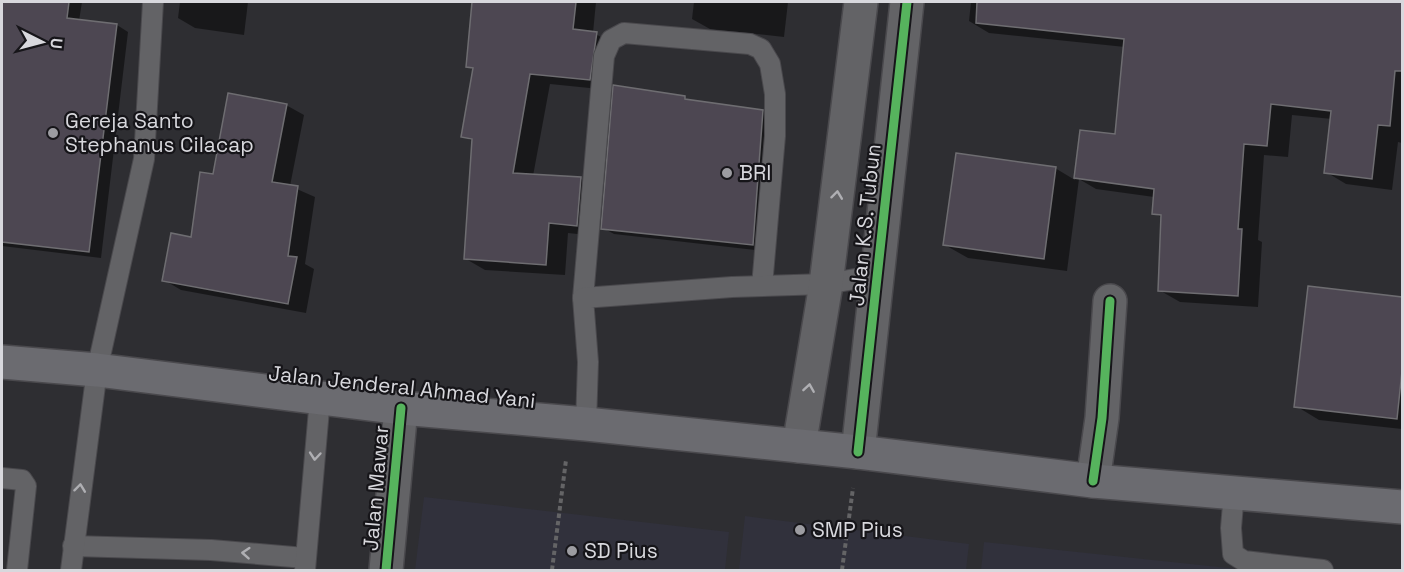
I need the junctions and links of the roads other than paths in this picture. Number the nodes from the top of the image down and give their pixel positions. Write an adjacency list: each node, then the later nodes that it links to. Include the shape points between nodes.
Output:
1 (153, 2): 10 (lane, via 144,159)
2 (861, 2): 5 (street, Jalan K.S. Tubun, one-way to 2)
3 (907, 2): 4 (street, Jalan K.S. Tubun)
4 (878, 275): 5 (lane); 15 (street, Jalan K.S. Tubun)
5 (826, 284): 6 (lane); 14 (street, Jalan K.S. Tubun, one-way to 5)
6 (762, 286): 7 (lane); 7 (lane, via 775,136 770,64 761,49 750,44 624,33 610,40 604,56)
7 (583, 298): 13 (lane, via 588,362)
8 (1110, 301): 17 (street, via 1102,418)
9 (2, 362): 10 (main road, Jalan Jenderal Ahmad Yani)
10 (97, 370): 11 (main road, Jalan Jenderal Ahmad Yani); 20 (lane, one-way to 10)
11 (320, 398): 12 (main road, Jalan Jenderal Ahmad Yani); 21 (lane, one-way to 21)
12 (401, 408): 13 (main road, Jalan Jenderal Ahmad Yani); 24 (street, Jalan Mawar)
13 (579, 424): 14 (main road, Jalan Jenderal Ahmad Yani)
14 (799, 446): 15 (main road, Jalan Jenderal Ahmad Yani)
15 (858, 452): 17 (main road, Jalan Jenderal Ahmad Yani)
16 (2, 478): 22 (lane, via 22,480 26,486)
17 (1093, 481): 18 (main road, Jalan Jenderal Ahmad Yani)
18 (1234, 492): 19 (main road, Jalan Jenderal Ahmad Yani); 25 (lane, via 1233,554 1244,561)
19 (1402, 507)
20 (73, 546): 21 (lane, one-way to 20, via 211,550); 23 (lane)
21 (305, 564)
22 (17, 570)
23 (71, 570)
24 (386, 570)
25 (1323, 570)

